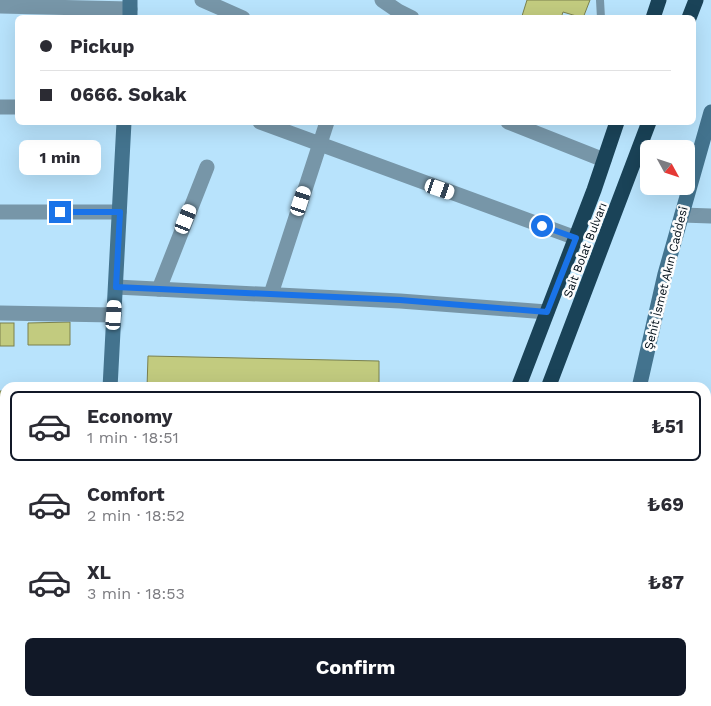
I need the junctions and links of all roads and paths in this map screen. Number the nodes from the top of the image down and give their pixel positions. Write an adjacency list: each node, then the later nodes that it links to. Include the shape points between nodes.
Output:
1 (202, 0): 8 (street)
2 (382, 0): 9 (street)
3 (600, 0): 10 (lane)
4 (659, 0): 11 (highway)
5 (696, 0): 12 (highway)
6 (0, 6): 7 (street)
7 (130, 9)
8 (237, 15)
9 (406, 15)
10 (601, 15)
11 (654, 15)
12 (691, 15)
13 (0, 107): 14 (street)
14 (15, 107)
15 (711, 112): 27 (street, Şehit İsmet Akın Caddesi)
16 (124, 125): 26 (street)
17 (268, 125): 22 (street)
18 (326, 125): 22 (street)
19 (516, 125): 23 (street)
20 (616, 125): 23 (highway)
21 (648, 125): 38 (highway, Sait Bolat Bulvarı)
22 (319, 145): 29 (street); 32 (street)
23 (604, 160): 29 (highway)
24 (207, 167): 31 (street)
25 (0, 212): 26 (street)
26 (120, 212): 30 (street)
27 (682, 215): 28 (street); 39 (street, Şehit İsmet Akın Caddesi)
28 (711, 216)
29 (576, 238): 33 (highway)
30 (116, 287): 31 (street); 35 (street)
31 (159, 289): 32 (street)
32 (271, 294): 33 (street)
33 (547, 312): 37 (highway)
34 (0, 313): 35 (street)
35 (114, 315): 36 (street)
36 (110, 382)
37 (520, 382)
38 (550, 382)
39 (640, 382)

